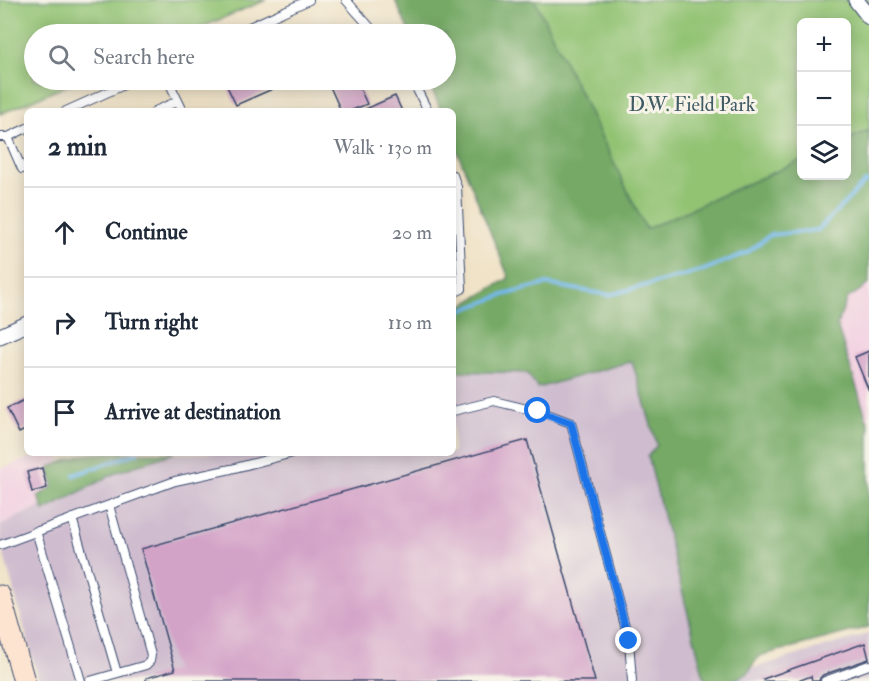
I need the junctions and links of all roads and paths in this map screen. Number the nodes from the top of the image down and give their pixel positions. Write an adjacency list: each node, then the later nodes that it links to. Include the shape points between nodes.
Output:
1 (309, 0): 5 (lane)
2 (346, 0): 6 (lane)
3 (856, 0): 4 (street)
4 (869, 17)
5 (256, 24)
6 (367, 24)
7 (113, 90): 11 (lane)
8 (173, 90): 10 (lane)
9 (417, 90): 14 (lane)
10 (178, 101): 12 (lane); 13 (lane)
11 (73, 108)
12 (162, 108)
13 (182, 108)
14 (426, 108)
15 (24, 129): 16 (lane)
16 (4, 137): 17 (lane)
17 (24, 168)
18 (456, 184): 19 (lane, via 462,289)
19 (456, 292)
20 (24, 325): 21 (street)
21 (0, 336)
22 (456, 410): 34 (lane, via 494,401 571,423 629,641)
23 (281, 456): 24 (lane, via 175,481)
24 (109, 505): 25 (lane); 30 (lane, via 151,655 146,665)
25 (72, 518): 26 (lane); 30 (lane)
26 (36, 531): 27 (lane); 32 (lane)
27 (0, 545)
28 (0, 596): 31 (main road)
29 (869, 665): 35 (lane)
30 (117, 673): 33 (lane)
31 (24, 681)
32 (81, 681)
33 (90, 681)
34 (632, 681)
35 (825, 681)

